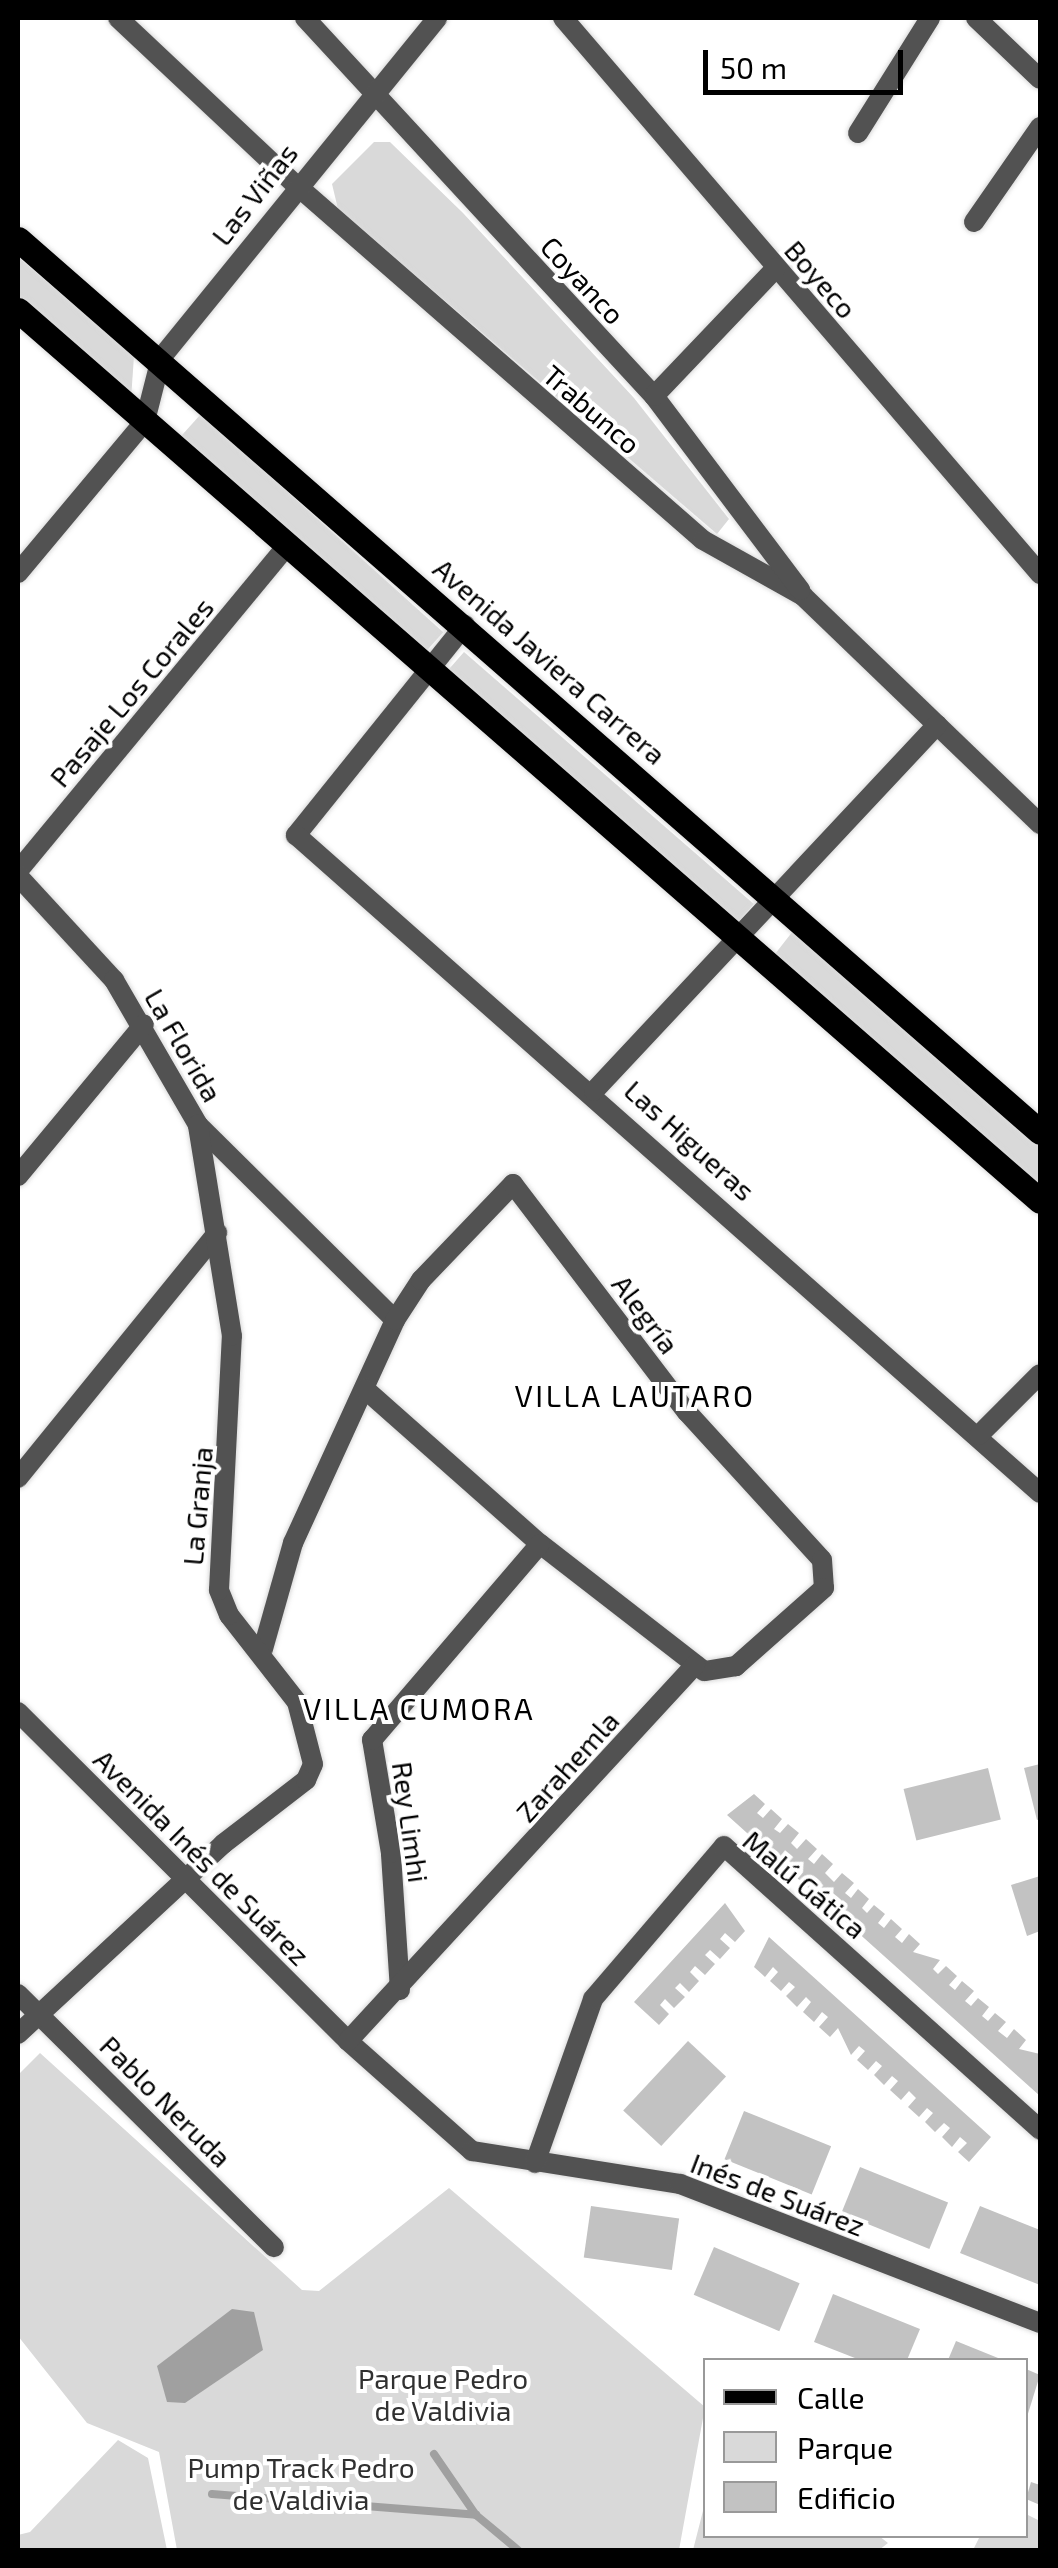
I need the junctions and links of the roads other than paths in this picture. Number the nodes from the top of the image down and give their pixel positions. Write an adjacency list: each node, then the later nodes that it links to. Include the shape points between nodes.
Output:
1 (118, 18): 11 (street, Trabunco)
2 (304, 18): 8 (street, Coyanco)
3 (437, 18): 8 (street, Las Viñas)
4 (563, 18): 14 (street, Boyeco)
5 (930, 18): 10 (street)
6 (976, 18): 7 (street)
7 (1040, 79)
8 (370, 94): 11 (street, Las Viñas); 17 (street, Coyanco)
9 (1040, 127): 12 (street)
10 (858, 134)
11 (295, 184): 16 (street, Las Viñas); 22 (street, Trabunco, via 702,540)
12 (974, 222)
13 (18, 239): 16 (main road, Avenida Javiera Carrera)
14 (776, 268): 17 (street); 21 (street, Boyeco)
15 (18, 310): 18 (main road)
16 (161, 358): 18 (street, Las Viñas); 23 (main road, Avenida Javiera Carrera)
17 (654, 396): 22 (street, Coyanco)
18 (146, 421): 19 (main road); 20 (street)
19 (286, 547): 24 (main road); 27 (street, Pasaje Los Corales)
20 (18, 573)
21 (1040, 574)
22 (804, 596): 25 (street, Trabunco)
23 (465, 626): 24 (street); 28 (main road, Avenida Javiera Carrera)
24 (430, 670): 29 (main road); 31 (street, Las Higueras, via 296,835)
25 (937, 724): 26 (street, Trabunco); 28 (street)
26 (1040, 824)
27 (18, 873): 30 (street, La Florida)
28 (779, 902): 29 (street); 33 (main road, Avenida Javiera Carrera)
29 (738, 935): 31 (street); 35 (main road)
30 (144, 1024): 32 (street, La Florida); 34 (street)
31 (594, 1091): 40 (street, Las Higueras)
32 (198, 1125): 36 (street, La Granja); 37 (street, La Florida)
33 (1040, 1132)
34 (18, 1176)
35 (1040, 1200)
36 (218, 1234): 41 (street); 44 (street, La Granja, via 232,1336 219,1590 229,1616)
37 (396, 1320): 39 (street); 45 (street, Alegría, via 420,1280 513,1184 687,1412 822,1560 819,1596 750,1654 722,1672)
38 (1040, 1374): 40 (street)
39 (366, 1389): 43 (street); 44 (street, via 293,1543)
40 (979, 1435): 42 (street, Las Higueras)
41 (18, 1478)
42 (1040, 1493)
43 (540, 1544): 45 (street); 48 (street, Rey Limhi, via 372,1740 391,1853)
44 (263, 1649): 47 (street, La Granja, via 298,1702 311,1772)
45 (695, 1666): 48 (street, Zarahemla)
46 (18, 1712): 47 (street, Avenida Inés de Suárez)
47 (186, 1880): 50 (street, La Granja); 52 (street, Avenida Inés de Suárez)
48 (400, 1990): 52 (street, Zarahemla)
49 (18, 1994): 50 (street, Pablo Neruda)
50 (36, 2012): 51 (street, La Granja); 55 (street, Pablo Neruda)
51 (18, 2034)
52 (348, 2041): 54 (street, Inés de Suárez, via 472,2151)
53 (1040, 2130): 54 (street, Malú Gática, via 724,1846 593,1998)
54 (534, 2163): 56 (street, Inés de Suárez, via 680,2184)
55 (274, 2248)
56 (1040, 2323)

